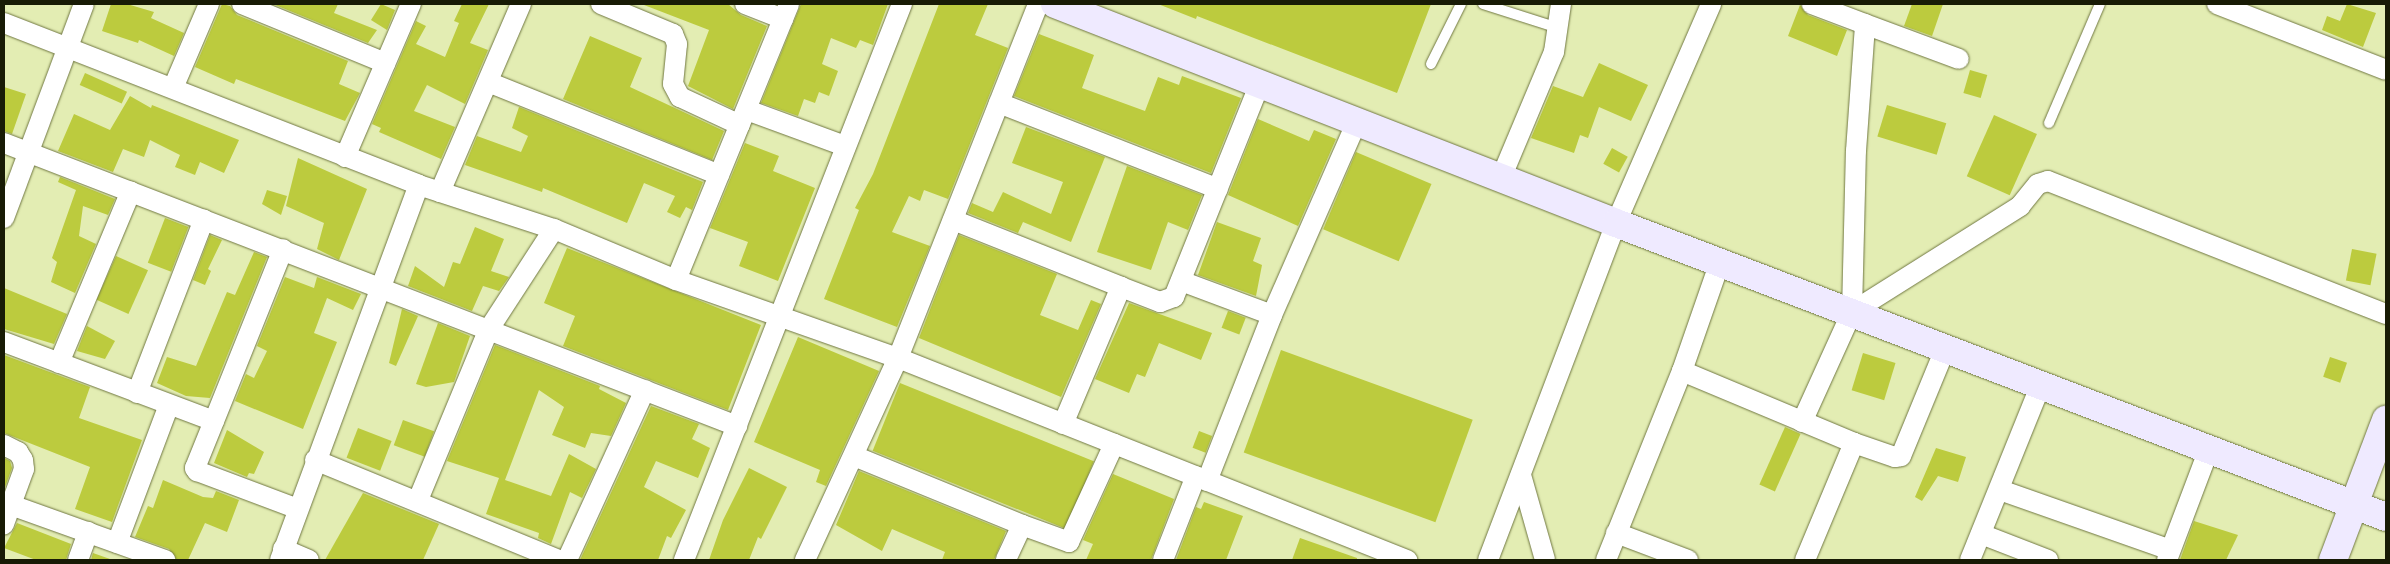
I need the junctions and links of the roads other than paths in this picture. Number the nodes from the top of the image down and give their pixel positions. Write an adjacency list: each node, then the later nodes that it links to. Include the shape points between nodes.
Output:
1 (84, 4): 22 (street)
2 (209, 4): 29 (street)
3 (242, 4): 24 (street)
4 (411, 4): 24 (street)
5 (521, 4): 27 (street)
6 (601, 4): 31 (street, via 673,34 677,44 674,84 680,97)
7 (745, 4): 18 (street)
8 (902, 4): 35 (street)
9 (1038, 4): 30 (street)
10 (1055, 4): 28 (street)
11 (1461, 4): 25 (lane)
12 (1483, 4): 21 (lane)
13 (1561, 4): 21 (street)
14 (1711, 4): 47 (street)
15 (1812, 4): 20 (street)
16 (2100, 4): 33 (lane)
17 (2217, 4): 26 (street)
18 (786, 11): 31 (street)
19 (4, 23): 22 (street)
20 (1865, 24): 23 (street); 55 (street, via 1856,151)
21 (1558, 28): 39 (street, via 1554,52)
22 (66, 47): 29 (street); 36 (street)
23 (1959, 59)
24 (385, 63): 37 (street)
25 (1431, 64)
26 (2386, 70)
27 (488, 82): 38 (street); 43 (street)
28 (1260, 83): 32 (street); 41 (street)
29 (173, 88): 37 (street)
30 (999, 103): 41 (street); 46 (street)
31 (744, 117): 35 (street); 38 (street)
32 (1357, 121): 39 (street); 57 (street)
33 (2049, 123)
34 (4, 142): 36 (street)
35 (845, 146): 58 (street)
36 (28, 152): 42 (street); 44 (street)
37 (345, 157): 40 (street)
38 (719, 174): 51 (street)
39 (1501, 178): 47 (street)
40 (419, 185): 43 (street); 53 (street)
41 (1218, 189): 52 (street)
42 (131, 191): 45 (street); 63 (street)
43 (440, 192): 48 (street)
44 (4, 218)
45 (204, 219): 49 (street); 67 (street)
46 (953, 220): 54 (street); 62 (street)
47 (1616, 223): 50 (street); 80 (street)
48 (554, 229): 51 (street); 59 (street)
49 (282, 249): 53 (street); 70 (street)
50 (1720, 262): 55 (street); 64 (street)
51 (676, 280): 58 (street)
52 (1181, 281): 54 (street, via 1174,297 1160,302); 57 (street)
53 (379, 286): 59 (street); 79 (street)
54 (1122, 287): 72 (street)
55 (1852, 312): 56 (street, via 2020,206 2038,184 2048,181); 61 (street); 71 (street)
56 (2386, 314)
57 (1272, 315): 81 (street)
58 (780, 318): 62 (street); 73 (street)
59 (489, 329): 66 (street); 83 (street)
60 (4, 342): 63 (street)
61 (1946, 347): 65 (street); 74 (street, via 1901,456 1895,457)
62 (898, 358): 72 (street); 78 (street)
63 (59, 363): 67 (street)
64 (1682, 371): 71 (street); 91 (street)
65 (2041, 384): 77 (street); 82 (street)
66 (645, 390): 73 (street); 101 (street)
67 (137, 393): 68 (street)
68 (169, 405): 70 (street); 93 (street)
69 (2386, 420): 85 (street)
70 (214, 421): 86 (street, via 197,471)
71 (1802, 422): 74 (street)
72 (1063, 424): 75 (street)
73 (737, 426): 102 (street)
74 (1854, 443): 111 (street)
75 (1114, 444): 81 (street); 89 (street, via 1070,542)
76 (4, 445): 84 (street, via 18,452 24,460)
77 (2209, 449): 85 (street); 96 (street)
78 (854, 456): 89 (street); 103 (street)
79 (315, 460): 83 (street); 86 (street)
80 (1521, 475): 107 (street); 108 (street)
81 (1201, 478): 94 (street); 105 (street)
82 (2000, 490): 92 (street); 96 (street)
83 (418, 500): 100 (street)
84 (11, 505): 88 (street); 90 (street)
85 (2354, 505): 87 (street); 114 (street)
86 (298, 509): 95 (street)
87 (2386, 517)
88 (4, 524)
89 (1022, 525): 104 (street)
90 (88, 532): 93 (street); 97 (street)
91 (1616, 533): 109 (street); 110 (street)
92 (1981, 534): 112 (street); 113 (street)
93 (116, 543): 98 (street)
94 (1362, 552): 106 (street)
95 (282, 555): 99 (street)
96 (2168, 555)
97 (78, 560)
98 (162, 560)
99 (309, 560)
100 (559, 560)
101 (567, 560)
102 (684, 560)
103 (806, 560)
104 (1006, 560)
105 (1163, 560)
106 (1407, 560)
107 (1488, 560)
108 (1545, 560)
109 (1606, 560)
110 (1688, 560)
111 (1805, 560)
112 (1970, 560)
113 (2048, 560)
114 (2333, 560)

